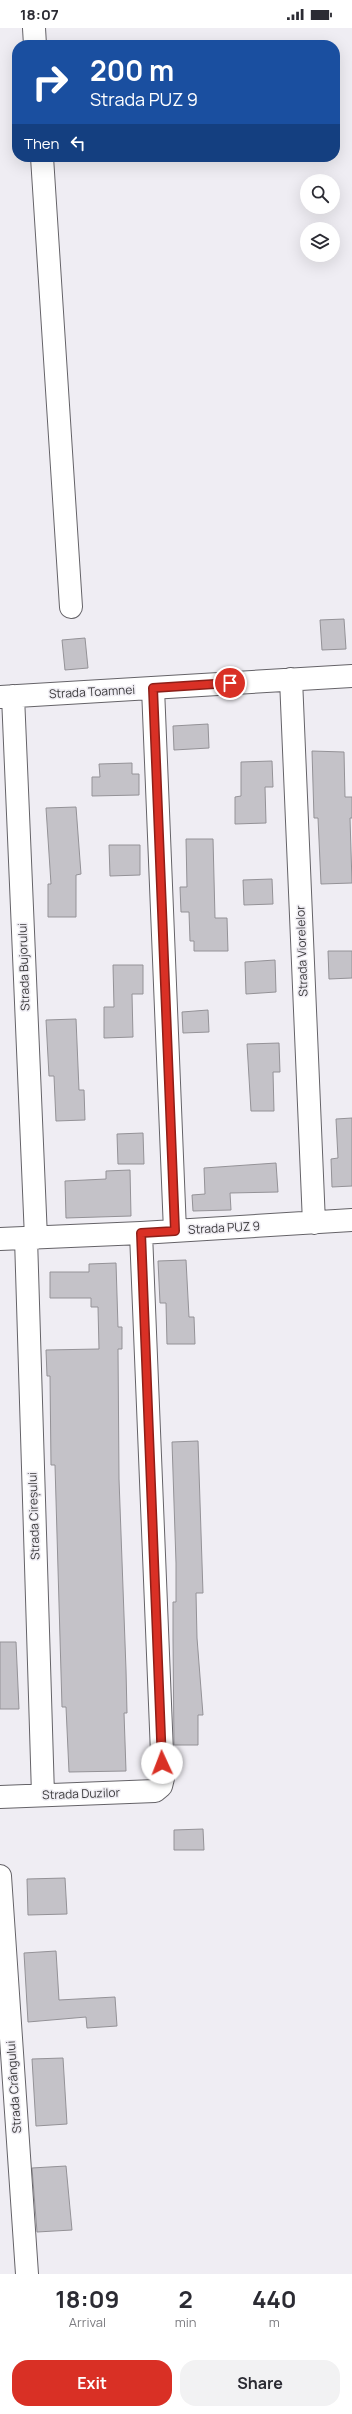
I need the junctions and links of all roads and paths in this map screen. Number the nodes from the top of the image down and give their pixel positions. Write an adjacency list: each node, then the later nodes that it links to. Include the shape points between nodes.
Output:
1 (34, 28): 2 (street)
2 (35, 40)
3 (42, 162): 4 (street)
4 (71, 607)
5 (352, 676): 6 (street, Strada Toamnei)
6 (291, 679): 7 (street, Strada Toamnei); 10 (street, Strada Viorelelor)
7 (153, 688): 8 (street, Strada Toamnei); 11 (street)
8 (6, 697): 13 (street, Strada Bujorului)
9 (352, 1220): 10 (street, Strada PUZ 9)
10 (314, 1223): 11 (street, Strada PUZ 9)
11 (175, 1231): 12 (street, Strada PUZ 9)
12 (141, 1233): 13 (street, Strada PUZ 9); 15 (street, Strada Duzilor, via 163,1778 161,1786 155,1791)
13 (31, 1238): 14 (street, Strada PUZ 9); 15 (street, Strada Cireșului)
14 (0, 1239)
15 (43, 1795): 16 (street, Strada Duzilor)
16 (0, 1797)
17 (0, 1876): 18 (street, Strada Crângului)
18 (27, 2274)

